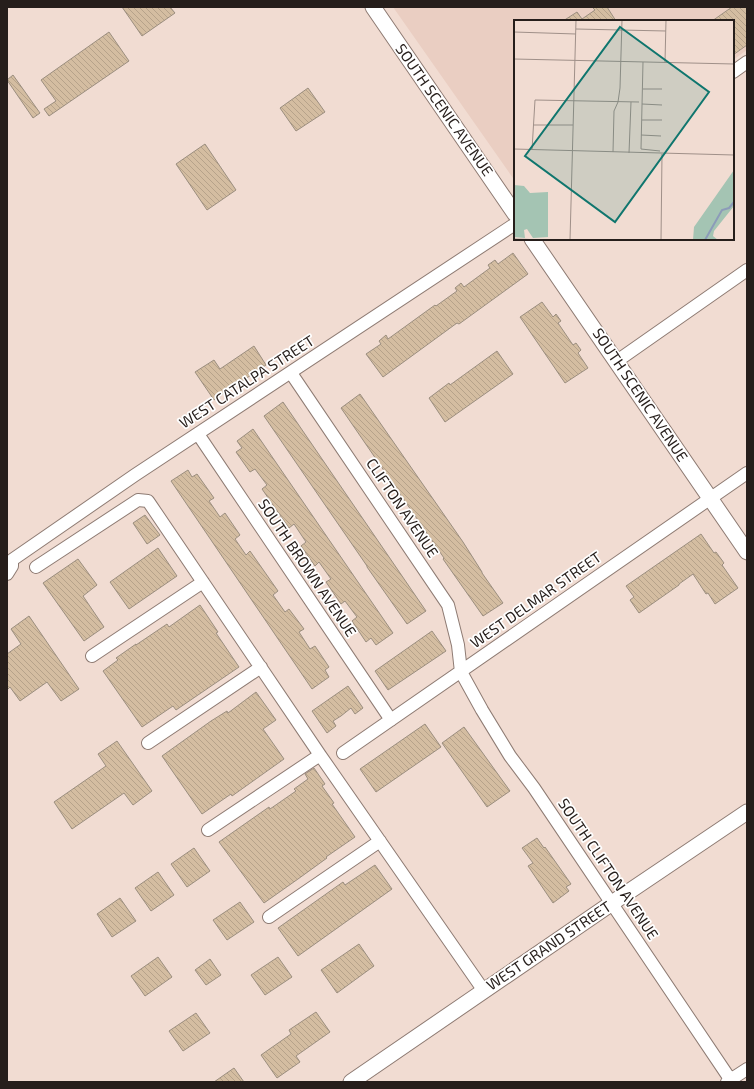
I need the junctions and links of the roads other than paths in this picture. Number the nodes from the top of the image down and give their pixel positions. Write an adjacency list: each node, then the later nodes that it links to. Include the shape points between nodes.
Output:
1 (373, 7): 2 (main road, SOUTH SCENIC AVENUE)
2 (514, 213)
3 (514, 225): 7 (street, WEST CATALPA STREET)
4 (533, 240): 6 (main road, SOUTH SCENIC AVENUE)
5 (747, 270): 6 (street)
6 (617, 360): 10 (main road, SOUTH SCENIC AVENUE)
7 (291, 373): 8 (street, WEST CATALPA STREET); 18 (street, CLIFTON AVENUE, via 448,605 458,645)
8 (198, 434): 12 (street, WEST CATALPA STREET); 19 (street, SOUTH BROWN AVENUE)
9 (747, 473): 10 (street, WEST DELMAR STREET)
10 (711, 498): 11 (main road, SOUTH SCENIC AVENUE); 18 (street, WEST DELMAR STREET)
11 (747, 552)
12 (10, 556): 14 (street, WEST CATALPA STREET, via 12,566)
13 (36, 567): 15 (street, via 138,500 148,501)
14 (7, 574)
15 (203, 582): 16 (street); 17 (street)
16 (92, 656)
17 (261, 667): 20 (street); 22 (street)
18 (461, 672): 19 (street, WEST DELMAR STREET); 26 (street, SOUTH CLIFTON AVENUE, via 510,756)
19 (391, 720): 21 (street, WEST DELMAR STREET)
20 (148, 743)
21 (343, 753)
22 (320, 755): 24 (street); 25 (street)
23 (747, 812): 26 (main road, WEST GRAND STREET)
24 (208, 830)
25 (380, 841): 27 (street); 28 (street)
26 (612, 903): 28 (main road, WEST GRAND STREET); 31 (street, SOUTH CLIFTON AVENUE)
27 (269, 916)
28 (484, 991): 30 (main road, WEST GRAND STREET)
29 (747, 1069): 31 (street)
30 (361, 1079)
31 (730, 1081)

